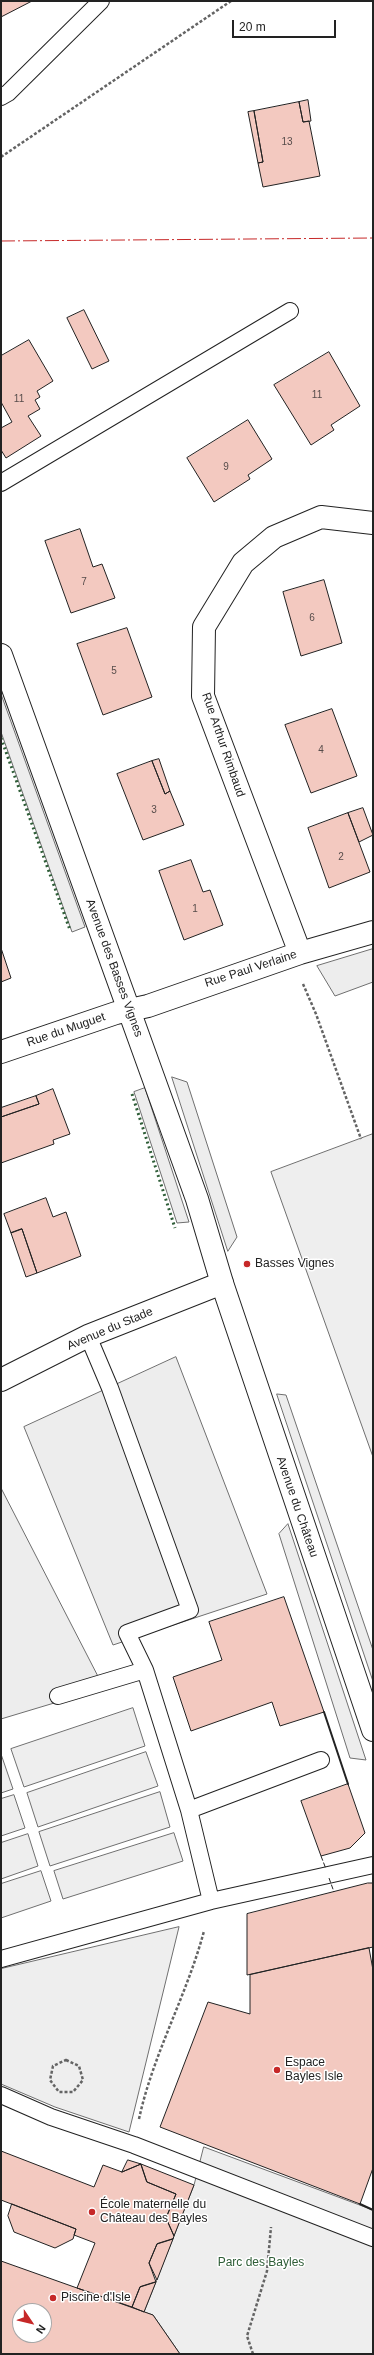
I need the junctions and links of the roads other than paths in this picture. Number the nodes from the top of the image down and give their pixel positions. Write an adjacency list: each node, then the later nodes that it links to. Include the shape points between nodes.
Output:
1 (101, 1): 2 (lane, via 8,93)
2 (1, 96)
3 (290, 311): 4 (lane)
4 (1, 483)
5 (373, 523): 8 (street, Rue Arthur Rimbaud, via 321,517 274,537 243,563 204,627 204,696)
6 (1, 655): 9 (street, Avenue des Basses Vignes)
7 (373, 932): 8 (street, Rue Paul Verlaine)
8 (295, 954): 9 (street, Rue Paul Verlaine)
9 (130, 1010): 10 (street, Rue du Muguet); 11 (street, Avenue des Basses Vignes, via 205,1222)
10 (1, 1052)
11 (222, 1283): 12 (street, Avenue du Stade); 16 (street, Avenue du Château)
12 (88, 1336): 13 (street, Avenue du Stade); 14 (lane, via 110,1388 190,1610 127,1633)
13 (1, 1380)
14 (145, 1670): 15 (lane); 18 (lane)
15 (58, 1696)
16 (373, 1730)
17 (321, 1760): 18 (lane)
18 (189, 1810): 20 (lane)
19 (373, 1865): 20 (lane)
20 (211, 1902): 21 (lane)
21 (1, 1960)
22 (1, 2095): 23 (lane, via 51,2117 134,2145)
23 (373, 2238)

